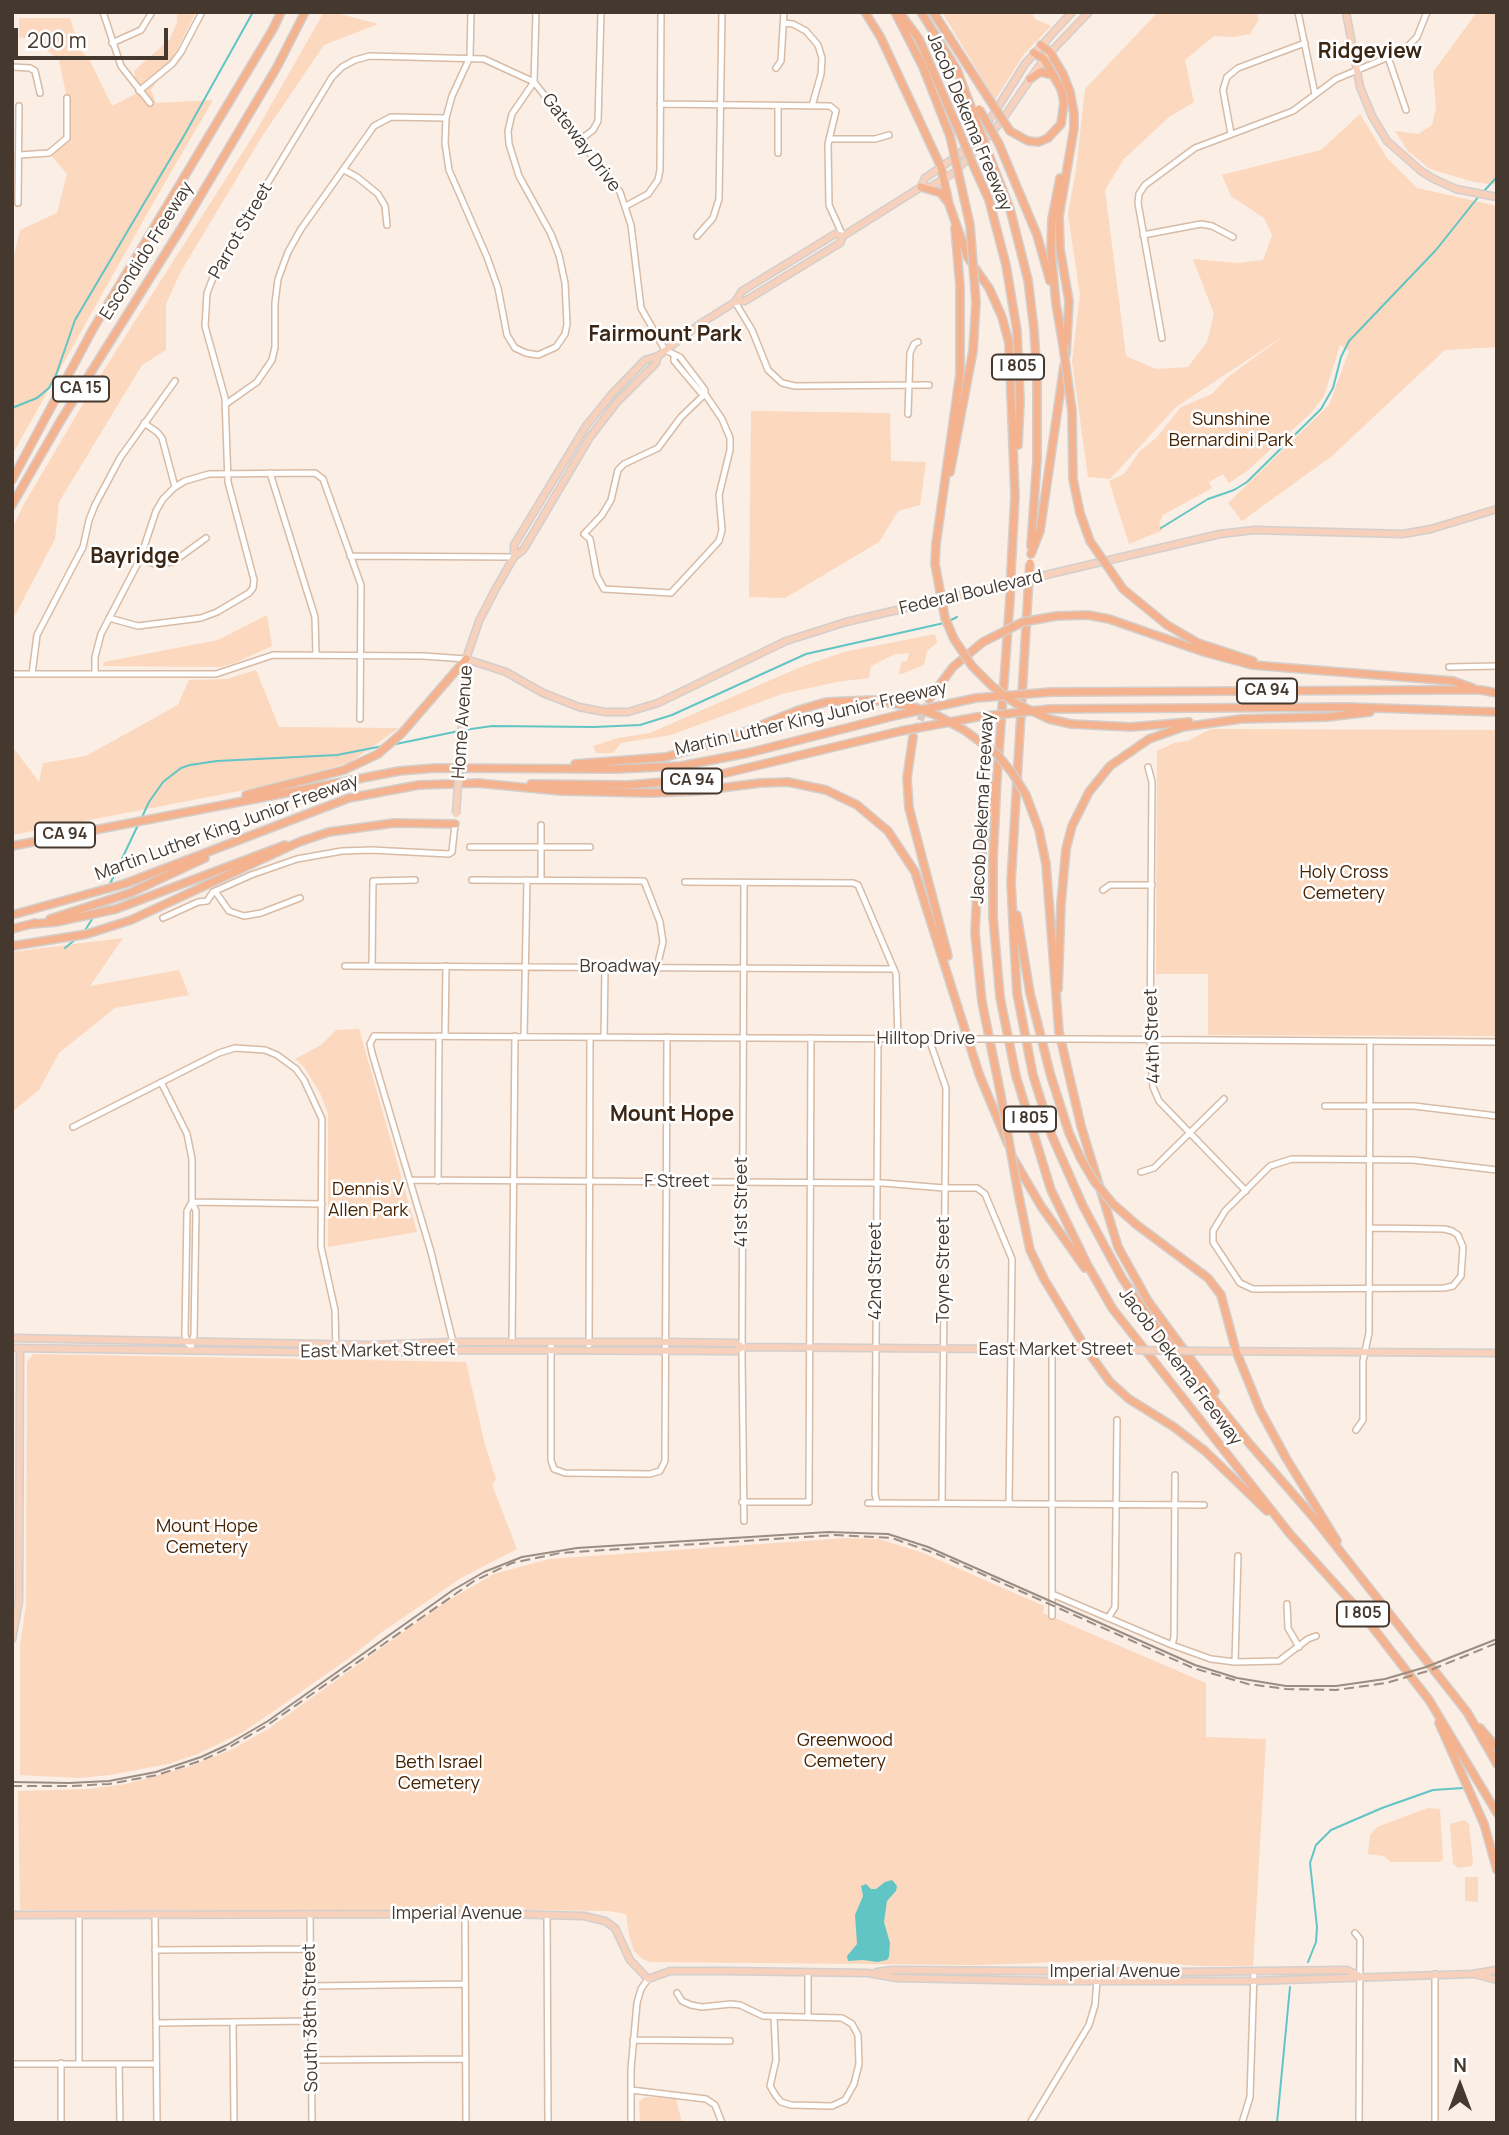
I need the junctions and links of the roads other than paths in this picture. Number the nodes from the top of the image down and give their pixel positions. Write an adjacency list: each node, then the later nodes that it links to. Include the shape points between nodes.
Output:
1 (103, 12): 23 (street)
2 (152, 12): 23 (street, via 141,30)
3 (202, 12): 37 (street, via 172,64)
4 (281, 12): 85 (highway, Escondido Freeway / CA 15, via 93,329)
5 (305, 12): 88 (highway, Escondido Freeway / CA 15, via 182,227)
6 (471, 12): 28 (street)
7 (536, 12): 36 (street)
8 (601, 12): 53 (street, via 598,121)
9 (661, 12): 42 (street)
10 (722, 12): 43 (street)
11 (784, 12): 22 (street)
12 (864, 12): 57 (highway, via 881,38)
13 (897, 12): 87 (highway, Jacob Dekema Freeway / I 805, bridge, via 919,39 989,200 1006,265 1017,331 1020,401); 90 (highway, bridge, via 950,136 970,225 973,351)
14 (921, 12): 48 (highway, Jacob Dekema Freeway)
15 (933, 12): 34 (highway, bridge, via 1010,131 1028,141 1039,142 1061,124 1064,102)
16 (1072, 12): 25 (main road, Home Avenue)
17 (1089, 12): 26 (main road, Home Avenue)
18 (1298, 12): 24 (street)
19 (1346, 12): 33 (main road)
20 (1417, 12): 21 (street)
21 (1426, 15): 29 (street, via 1411,44)
22 (784, 23): 32 (street, via 781,61); 46 (street, via 806,31 818,45 821,74)
23 (112, 43): 37 (street)
24 (1305, 43): 39 (street); 50 (street, via 1238,68 1227,78 1223,90)
25 (1041, 45): 26 (highway); 27 (main road, Home Avenue)
26 (1050, 52): 30 (main road, Home Avenue); 54 (highway, via 1070,92)
27 (1034, 53): 30 (highway); 57 (main road, Home Avenue, via 993,115 960,154)
28 (470, 57): 36 (street, Gateway Drive, via 496,63); 49 (street); 80 (street, Parrot Street, via 370,56 342,67 332,78 218,265 207,293 205,326)
29 (1388, 57): 33 (street); 47 (street)
30 (1044, 59): 34 (highway); 35 (main road, Home Avenue)
31 (12, 67): 38 (street, via 35,71)
32 (776, 68)
33 (1356, 70): 39 (street); 61 (main road, via 1372,116 1387,141 1432,178 1457,189)
34 (1054, 75): 35 (highway, via 1040,72)
35 (1030, 79): 59 (main road, Home Avenue, via 1000,124)
36 (534, 82): 49 (street, via 512,114 508,131 519,176 551,234 565,283 565,334 556,347 542,354 515,348 507,335 498,288 449,170); 53 (street, Gateway Drive)
37 (139, 91): 41 (street)
38 (40, 93)
39 (1315, 94): 50 (street, via 1293,111)
40 (67, 98): 55 (street, via 67,138 49,153)
41 (150, 103)
42 (660, 104): 43 (street); 64 (street, via 658,180 648,194)
43 (720, 105): 45 (street); 68 (street, via 719,200 713,218)
44 (19, 106): 55 (street)
45 (778, 106): 46 (street); 56 (street)
46 (812, 106): 52 (street, via 830,106 836,111)
47 (1406, 110)
48 (977, 112): 72 (highway, bridge, via 999,144 1037,234); 92 (highway, Jacob Dekema Freeway / I 805, bridge, via 1010,209 1028,280 1034,329 1037,460)
49 (446, 118): 58 (street, via 391,117 378,122)
50 (1231, 134): 67 (street, via 1188,152 1145,185 1138,203)
51 (889, 135): 52 (street)
52 (829, 139): 69 (street, via 829,205)
53 (580, 140): 64 (street, Gateway Drive)
54 (1072, 140): 72 (highway, via 1052,219); 92 (highway, via 1059,216 1069,301 1068,337 1040,531)
55 (17, 150): 62 (street)
56 (778, 153)
57 (941, 167): 59 (highway); 60 (main road, Home Avenue)
58 (344, 170): 66 (street, via 378,194); 80 (street, via 301,229 280,269 272,360 257,382)
59 (945, 178): 60 (main road, Home Avenue); 63 (highway)
60 (920, 187): 63 (highway, via 941,193); 69 (main road, Home Avenue)
61 (1497, 197)
62 (19, 203)
63 (949, 204): 65 (highway)
64 (626, 206): 75 (street, Gateway Drive, via 640,308)
65 (953, 217): 87 (highway, via 968,258 1002,317 1009,343); 90 (highway, via 960,286 960,374)
66 (387, 225)
67 (1143, 235): 70 (street, via 1201,224); 73 (street)
68 (697, 236)
69 (844, 236): 71 (main road, Home Avenue, via 840,243 745,302)
70 (1233, 237)
71 (735, 302): 75 (main road, Home Avenue); 78 (street, via 768,370 782,383)
72 (1056, 304): 102 (highway, bridge, via 1072,411 1073,479 1090,541 1123,589 1167,625 1198,643)
73 (1162, 338)
74 (918, 342): 78 (street, via 910,353)
75 (665, 350): 79 (street, via 680,357); 94 (main road, Home Avenue, via 645,360 594,414 514,545)
76 (175, 380): 82 (street)
77 (929, 385): 78 (street)
78 (909, 386): 81 (street)
79 (705, 394): 79 (street, via 658,448 618,470 611,500 584,534 590,539 604,589 671,593 719,541 719,495 730,438)
80 (225, 404): 84 (street, Parrot Street)
81 (908, 414)
82 (144, 424): 86 (street, via 162,438); 104 (street, via 94,505 83,547 37,635)
83 (270, 473): 84 (street); 93 (street, via 315,473 323,479); 98 (street, via 315,617)
84 (227, 474): 86 (street, via 197,476); 96 (street, Parrot Street, via 253,588 201,618 138,626)
85 (12, 480)
86 (175, 487): 95 (street, via 156,511)
87 (1015, 498): 116 (highway, Jacob Dekema Freeway / I 805, bridge)
88 (12, 505)
89 (1497, 509): 99 (main road, Federal Boulevard, via 1403,534 1254,530 1220,534 846,621 786,641 658,703 628,712 579,707 506,672)
90 (938, 528): 112 (highway, bridge, via 935,564 950,630 972,666 1015,704 1071,724 1131,727)
91 (206, 538): 95 (street, via 173,562 155,564)
92 (1031, 554): 133 (highway, Jacob Dekema Freeway / I 805, bridge)
93 (350, 556): 94 (street); 97 (street, via 361,585)
94 (514, 556): 99 (main road, Home Avenue, via 479,621)
95 (140, 559): 96 (street)
96 (109, 618): 105 (street, via 97,646)
97 (361, 654): 98 (street); 99 (street); 111 (street)
98 (316, 655): 105 (street, via 273,655 216,674)
99 (466, 659): 118 (highway, via 402,733 360,764); 119 (main road, Home Avenue, bridge)
100 (1497, 666): 101 (street)
101 (1449, 667)
102 (1280, 669): 106 (highway, via 1453,681); 108 (highway, bridge, via 1231,660 1109,618 1056,616 1017,625 983,642 953,667)
103 (12, 674): 104 (street)
104 (32, 674): 105 (street)
105 (95, 674)
106 (1482, 690): 107 (highway, Martin Luther King Junior Freeway / CA 94); 114 (highway, Martin Luther King Junior Freeway / CA 94, bridge, via 1052,692 976,698 692,764)
107 (1497, 693)
108 (929, 699)
109 (1392, 709): 110 (highway, Martin Luther King Junior Freeway / CA 94); 112 (highway, via 1327,717); 117 (highway, Martin Luther King Junior Freeway / CA 94, bridge, via 1051,709 901,731 680,782)
110 (1497, 712)
111 (360, 719)
112 (1241, 719): 151 (highway, via 1184,727 1149,739 1110,766 1089,792 1066,849)
113 (914, 737): 152 (highway, via 907,778 909,808)
114 (561, 767): 118 (highway, Martin Luther King Junior Freeway / CA 94, via 418,769); 151 (highway, bridge, via 666,757 727,740 826,702 873,700 938,716 997,754 1026,795 1046,864)
115 (1148, 767): 134 (street, 44th Street)
116 (997, 778): 191 (highway, Jacob Dekema Freeway / I 805, via 993,917 1000,997 1016,1076 1051,1190); 208 (highway, bridge, via 989,799 977,891 980,991 1030,1250)
117 (477, 783): 121 (highway, Martin Luther King Junior Freeway / CA 94, via 419,785 349,798); 152 (highway, via 662,793 775,782 813,786 848,800 883,826 910,863)
118 (186, 811): 123 (highway, Martin Luther King Junior Freeway / CA 94)
119 (455, 824): 122 (highway, via 394,822); 136 (street, Home Avenue, via 449,854 324,853 284,863)
120 (541, 825): 126 (street)
121 (244, 839): 138 (highway, Martin Luther King Junior Freeway / CA 94, via 120,886); 140 (highway, via 148,886)
122 (299, 842): 140 (highway, via 111,911); 142 (highway, via 131,919 73,937)
123 (12, 846)
124 (590, 846): 126 (street)
125 (470, 847): 126 (street)
126 (541, 847): 130 (street)
127 (415, 880): 144 (street, via 373,881)
128 (472, 880): 129 (street)
129 (527, 880): 130 (street); 146 (street)
130 (541, 880): 148 (street, via 644,881 660,922 663,942)
131 (685, 882): 132 (street)
132 (744, 883): 149 (street, 41st Street); 150 (street, via 858,885)
133 (1011, 883): 212 (highway, bridge, via 1030,993 1065,1121 1080,1157 1113,1204 1209,1278 1222,1296); 220 (highway, Jacob Dekema Freeway / I 805, via 1017,993 1033,1075 1052,1136 1122,1278)
134 (1152, 885): 135 (street, via 1110,885); 164 (street, 44th Street)
135 (1103, 890)
136 (215, 891): 137 (street, via 229,911 244,916); 139 (street, via 207,901)
137 (300, 898)
138 (12, 915)
139 (163, 918)
140 (33, 923): 141 (highway)
141 (12, 929)
142 (12, 946)
143 (345, 965): 144 (street, Broadway)
144 (372, 966): 145 (street, Broadway)
145 (446, 966): 146 (street, Broadway); 153 (street)
146 (525, 967): 147 (street, Broadway); 155 (street)
147 (605, 967): 148 (street, Broadway); 157 (street)
148 (657, 967): 149 (street, Broadway)
149 (743, 968): 150 (street, Broadway); 159 (street, 41st Street)
150 (894, 969): 162 (street)
151 (1056, 1003): 220 (highway, via 1081,1126 1118,1247 1148,1301)
152 (963, 1018): 191 (highway, via 986,1092 1018,1168)
153 (442, 1036): 154 (street, Hilltop Drive); 177 (street, Hilltop Drive, via 374,1036 370,1044); 178 (street)
154 (515, 1037): 155 (street, Hilltop Drive); 179 (street)
155 (524, 1037): 156 (street, Hilltop Drive)
156 (590, 1037): 157 (street, Hilltop Drive); 180 (street)
157 (604, 1037): 158 (street, Hilltop Drive)
158 (667, 1037): 159 (street, Hilltop Drive); 181 (street)
159 (743, 1038): 160 (street, Hilltop Drive); 182 (street, 41st Street)
160 (811, 1038): 161 (street, Hilltop Drive); 183 (street)
161 (878, 1039): 162 (street, Hilltop Drive); 184 (street, 42nd Street)
162 (898, 1039): 163 (street, Hilltop Drive)
163 (929, 1039): 164 (street, Hilltop Drive, bridge); 185 (street, Toyne Street, via 946,1088)
164 (1150, 1040): 165 (street, Hilltop Drive); 173 (street, 44th Street, via 1153,1087 1159,1101)
165 (1370, 1041): 166 (street, Hilltop Drive); 169 (street)
166 (1497, 1042)
167 (161, 1082): 172 (street); 187 (street, via 187,1134); 188 (street, via 235,1048 265,1050 296,1069 322,1119)
168 (1224, 1099): 173 (street)
169 (1369, 1105): 170 (street); 171 (street); 174 (street)
170 (1325, 1106)
171 (1497, 1116)
172 (73, 1127)
173 (1189, 1134): 176 (street, via 1154,1168); 186 (street, 44th Street)
174 (1369, 1159): 175 (street); 186 (street, via 1292,1159 1270,1166); 189 (street)
175 (1497, 1170)
176 (1141, 1172)
177 (410, 1180): 178 (street, F Street); 194 (street)
178 (438, 1181): 179 (street, F Street)
179 (514, 1181): 180 (street, F Street); 195 (street)
180 (590, 1181): 181 (street, F Street); 197 (street)
181 (667, 1182): 182 (street, F Street); 198 (street)
182 (742, 1182): 183 (street, F Street); 200 (street, 41st Street)
183 (810, 1183): 184 (street, F Street); 202 (street)
184 (877, 1183): 185 (street, F Street); 203 (street, 42nd Street)
185 (944, 1188): 204 (street, Toyne Street); 206 (street, F Street, via 976,1188 985,1194 1012,1259)
186 (1246, 1191): 190 (street, via 1213,1231 1213,1242 1240,1283 1246,1287)
187 (192, 1202): 188 (street); 193 (street, via 196,1211)
188 (322, 1204): 199 (street, via 321,1247 335,1310)
189 (1370, 1228): 190 (street); 190 (street, via 1452,1231 1461,1240 1463,1258 1461,1276 1453,1286)
190 (1370, 1289): 213 (street)
191 (1112, 1308): 233 (highway, Jacob Dekema Freeway / I 805)
192 (16, 1338): 193 (main road, East Market Street); 201 (main road)
193 (190, 1342): 199 (main road, East Market Street); 205 (street)
194 (453, 1342): 195 (main road, East Market Street); 199 (main road, East Market Street); 215 (main road, via 444,1347)
195 (512, 1342): 196 (main road, East Market Street)
196 (551, 1342): 197 (main road, East Market Street); 209 (street)
197 (589, 1342): 198 (main road, East Market Street); 210 (street)
198 (665, 1342): 200 (main road, East Market Street, via 736,1343); 211 (street)
199 (336, 1344): 214 (street)
200 (742, 1347): 202 (main road, East Market Street); 211 (main road, East Market Street, via 736,1351); 222 (street, 41st Street)
201 (16, 1348): 205 (main road, East Market Street); 218 (main road)
202 (810, 1348): 203 (main road, East Market Street); 222 (street, via 809,1502)
203 (876, 1349): 204 (main road, East Market Street); 224 (street, 42nd Street)
204 (943, 1349): 206 (main road, East Market Street); 225 (street, Toyne Street)
205 (190, 1350): 214 (main road, East Market Street)
206 (1010, 1350): 207 (main road, East Market Street); 226 (street)
207 (1052, 1350): 208 (main road, East Market Street); 227 (street)
208 (1087, 1350): 212 (main road, East Market Street, bridge); 233 (highway, via 1110,1382 1205,1451)
209 (551, 1351): 210 (main road, East Market Street); 211 (street, via 554,1469 650,1474 660,1471 665,1461); 215 (main road, East Market Street)
210 (589, 1351): 211 (main road, East Market Street)
211 (665, 1351)
212 (1236, 1351): 213 (main road, East Market Street); 235 (highway, via 1286,1458)
213 (1365, 1351): 216 (main road, East Market Street); 219 (street, via 1363,1420)
214 (336, 1353): 215 (main road, East Market Street)
215 (384, 1353)
216 (1497, 1353)
217 (1117, 1420): 228 (street)
218 (16, 1428): 231 (main road)
219 (1356, 1430)
220 (1248, 1442): 235 (highway, Jacob Dekema Freeway / I 805)
221 (1175, 1475): 229 (street)
222 (743, 1502): 232 (street, 41st Street)
223 (868, 1503): 224 (street)
224 (877, 1503): 225 (street)
225 (942, 1503): 226 (street)
226 (1009, 1504): 227 (street)
227 (1052, 1504): 228 (street); 236 (street)
228 (1115, 1504): 229 (street); 240 (street, via 1115,1608)
229 (1175, 1504): 230 (street); 243 (street)
230 (1204, 1505)
231 (16, 1518): 237 (main road)
232 (744, 1521)
233 (1290, 1534): 246 (highway, Jacob Dekema Freeway / I 805, via 1364,1616)
234 (1238, 1556): 245 (street)
235 (1357, 1573): 247 (highway, Jacob Dekema Freeway / I 805)
236 (1052, 1594): 239 (street); 240 (street)
237 (16, 1602): 242 (main road)
238 (1287, 1604): 244 (street, via 1288,1628)
239 (1052, 1616)
240 (1108, 1618): 243 (street)
241 (1316, 1636): 244 (street)
242 (12, 1639)
243 (1172, 1645): 245 (street)
244 (1299, 1647): 245 (street, via 1279,1661)
245 (1236, 1662)
246 (1429, 1700): 250 (highway, Jacob Dekema Freeway / I 805); 251 (highway, via 1484,1824)
247 (1466, 1712): 248 (highway); 249 (highway, Jacob Dekema Freeway / I 805)
248 (1497, 1748)
249 (1497, 1764)
250 (1497, 1813)
251 (1497, 1870)
252 (310, 1914): 253 (main road, Imperial Avenue); 257 (main road, Imperial Avenue); 259 (street, South 38th Street)
253 (465, 1914): 254 (main road, Imperial Avenue); 274 (street)
254 (547, 1914): 270 (main road, Imperial Avenue, via 584,1916 615,1928 630,1960); 298 (street)
255 (12, 1915): 256 (main road, Imperial Avenue)
256 (79, 1916): 257 (main road, Imperial Avenue); 287 (street)
257 (155, 1916): 260 (street)
258 (1355, 1933): 268 (street, via 1360,1939)
259 (311, 1949): 260 (street); 275 (street, South 38th Street)
260 (155, 1950): 280 (street)
261 (1497, 1970): 267 (main road, Imperial Avenue)
262 (935, 1971): 264 (main road, Imperial Avenue); 265 (main road, Imperial Avenue); 269 (main road, via 899,1974)
263 (808, 1972): 265 (main road, Imperial Avenue); 270 (main road, Imperial Avenue, via 670,1971); 277 (street)
264 (1254, 1972): 268 (main road, Imperial Avenue, via 1347,1970); 273 (street)
265 (868, 1973): 269 (main road, Imperial Avenue)
266 (1435, 1974): 267 (main road, Imperial Avenue); 268 (main road, Imperial Avenue); 304 (street)
267 (1472, 1974): 272 (main road, Imperial Avenue)
268 (1360, 1976): 273 (main road, Imperial Avenue); 303 (street)
269 (897, 1978): 271 (main road, Imperial Avenue)
270 (648, 1979): 282 (street, via 640,1989)
271 (1097, 1980): 273 (main road, Imperial Avenue); 301 (street, via 1089,2025)
272 (1497, 1980)
273 (1254, 1981): 302 (street, via 1250,2097)
274 (465, 1984): 275 (street); 284 (street)
275 (311, 1986): 279 (street, South 38th Street)
276 (677, 1993): 278 (street, via 691,2005 740,2005)
277 (808, 2017): 278 (street); 278 (street, via 842,2018 858,2035 859,2064 848,2096 832,2106 781,2102 770,2086 776,2060)
278 (774, 2018)
279 (311, 2021): 281 (street); 285 (street, South 38th Street)
280 (156, 2022): 281 (street); 290 (street)
281 (233, 2022): 295 (street)
282 (633, 2040): 283 (street); 291 (street)
283 (730, 2041)
284 (466, 2059): 285 (street); 297 (street)
285 (312, 2060): 296 (street, South 38th Street)
286 (61, 2063): 287 (street); 288 (street); 292 (street)
287 (79, 2063): 289 (street)
288 (12, 2064)
289 (119, 2064): 290 (street); 293 (street)
290 (156, 2064): 294 (street)
291 (631, 2090): 299 (street); 300 (street, via 706,2099 715,2105)
292 (61, 2123)
293 (120, 2123)
294 (156, 2123)
295 (234, 2123)
296 (312, 2123)
297 (466, 2123)
298 (548, 2123)
299 (631, 2123)
300 (722, 2123)
301 (1030, 2123)
302 (1242, 2123)
303 (1359, 2123)
304 (1435, 2123)

